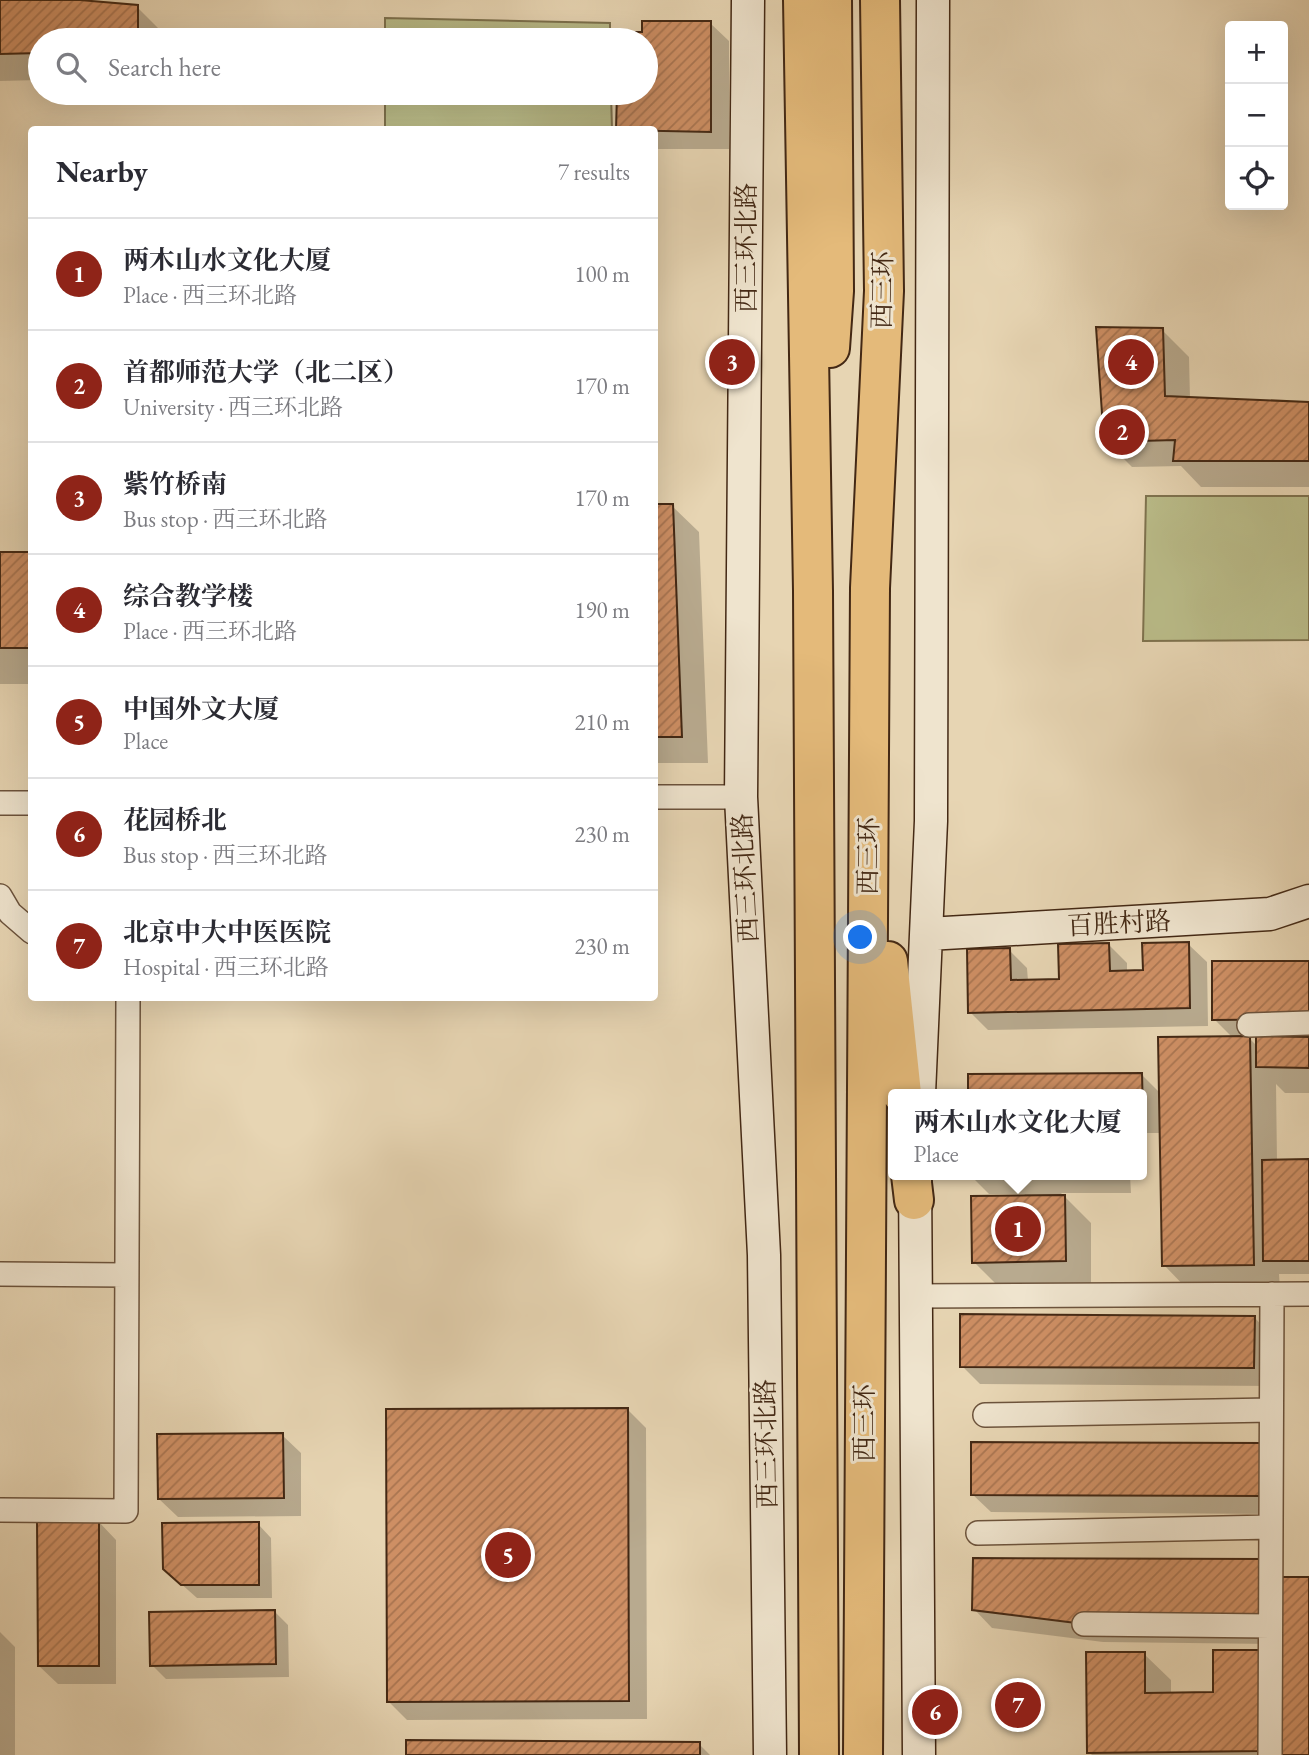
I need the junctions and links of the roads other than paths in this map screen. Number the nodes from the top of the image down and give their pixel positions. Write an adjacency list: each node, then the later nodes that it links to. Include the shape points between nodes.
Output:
1 (748, 0): 14 (street, 西三环北路)
2 (803, 0): 11 (highway, 西三环)
3 (832, 0): 9 (highway)
4 (851, 0): 9 (highway)
5 (880, 0): 8 (highway, 西三环)
6 (907, 0): 8 (highway)
7 (933, 0): 20 (street)
8 (882, 118): 10 (highway, 西三环, via 884,291)
9 (843, 291): 10 (highway); 11 (highway)
10 (870, 588): 12 (highway, 西三环)
11 (813, 591): 40 (highway, 西三环)
12 (869, 780): 24 (highway); 41 (highway, 西三环)
13 (658, 797): 14 (street)
14 (741, 797): 39 (street, 西三环北路, via 764,1255)
15 (0, 803): 16 (street)
16 (28, 803)
17 (0, 896): 19 (street, via 9,913)
18 (1309, 901): 20 (street, 百胜村路, via 1270,914)
19 (28, 929)
20 (928, 934): 25 (street)
21 (128, 1001): 28 (street)
22 (1249, 1024): 23 (street)
23 (1309, 1024)
24 (901, 1089)
25 (919, 1089)
26 (913, 1183): 31 (street)
27 (0, 1274): 28 (street)
28 (125, 1275): 34 (street, via 126,1511)
29 (1272, 1294): 30 (street); 31 (street); 32 (street)
30 (1309, 1294)
31 (914, 1296): 42 (street)
32 (1272, 1410): 33 (street); 35 (street)
33 (985, 1415)
34 (0, 1510)
35 (1271, 1527): 36 (street); 38 (street)
36 (978, 1533)
37 (1084, 1624): 38 (street)
38 (1270, 1626): 43 (street)
39 (770, 1755)
40 (819, 1755)
41 (863, 1755)
42 (919, 1755)
43 (1270, 1755)

